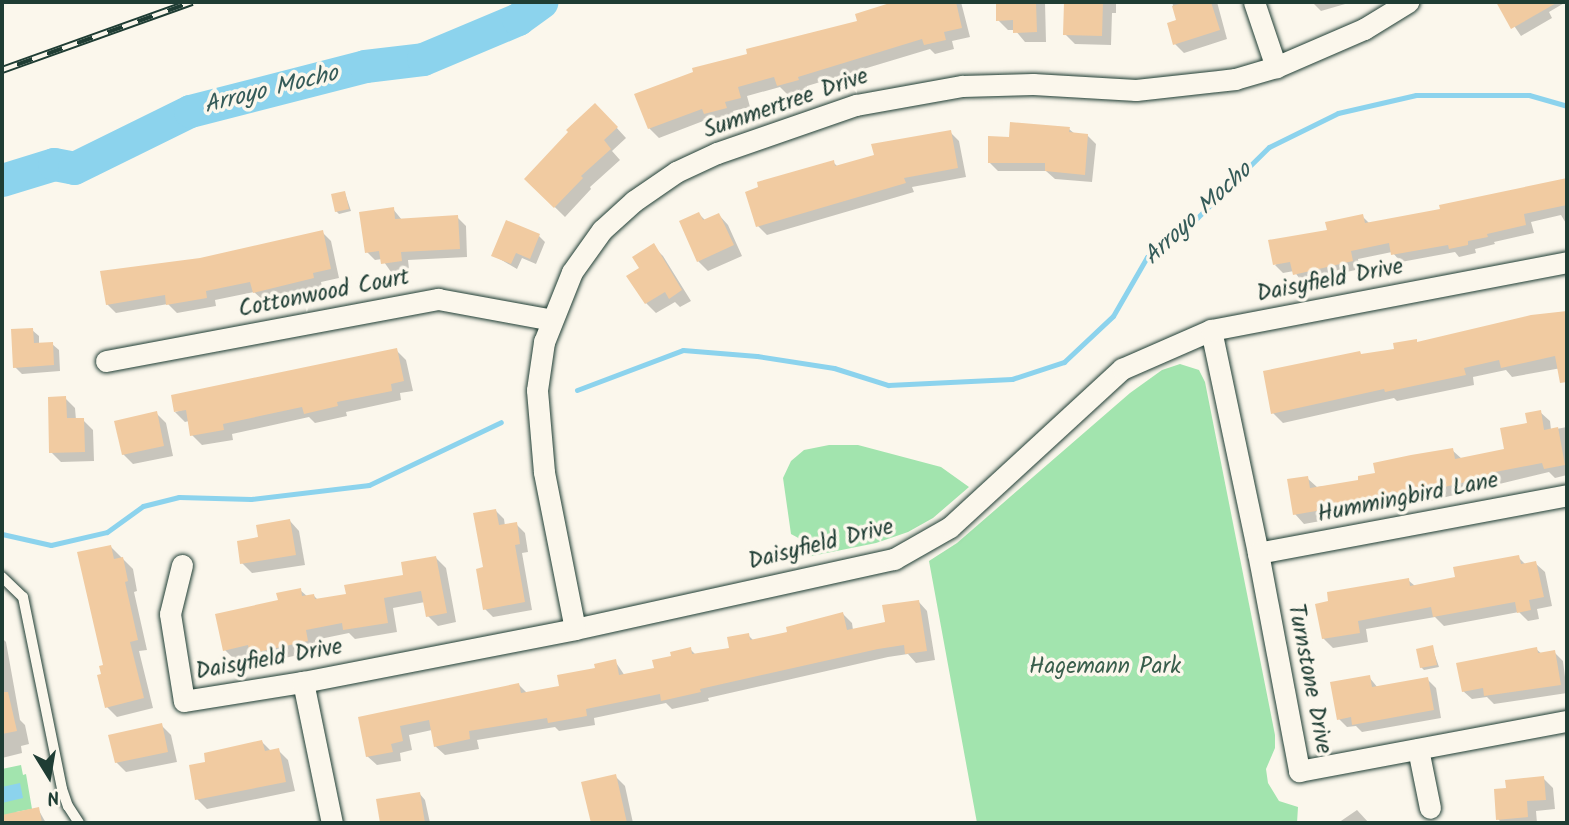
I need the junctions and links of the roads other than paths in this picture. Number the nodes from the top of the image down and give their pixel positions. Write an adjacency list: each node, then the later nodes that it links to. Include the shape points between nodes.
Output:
1 (1254, 2): 3 (street)
2 (1408, 2): 3 (street, Summertree Drive, via 1364,29)
3 (1276, 67): 5 (street, Summertree Drive, via 1235,79 1136,90 962,86 856,105 676,172 634,201 602,230 572,272)
4 (1567, 262): 6 (street, Daisyfield Drive)
5 (552, 320): 7 (street, Cottonwood Court, via 438,299); 12 (street, Summertree Drive, via 537,390 539,430)
6 (1211, 330): 9 (street, Turnstone Drive); 12 (street, Daisyfield Drive, via 1122,369 950,527 894,559)
7 (106, 361)
8 (1567, 495): 9 (street, Hummingbird Lane)
9 (1258, 553): 15 (street, Turnstone Drive, via 1299,771)
10 (181, 565): 13 (street, Daisyfield Drive, via 170,614 184,701)
11 (2, 577): 17 (lane, via 23,597 62,789)
12 (575, 629): 13 (street, Daisyfield Drive)
13 (303, 682): 18 (street)
14 (1567, 721): 15 (street, Turnstone Drive)
15 (1418, 749): 16 (street)
16 (1430, 808)
17 (79, 823)
18 (332, 823)

